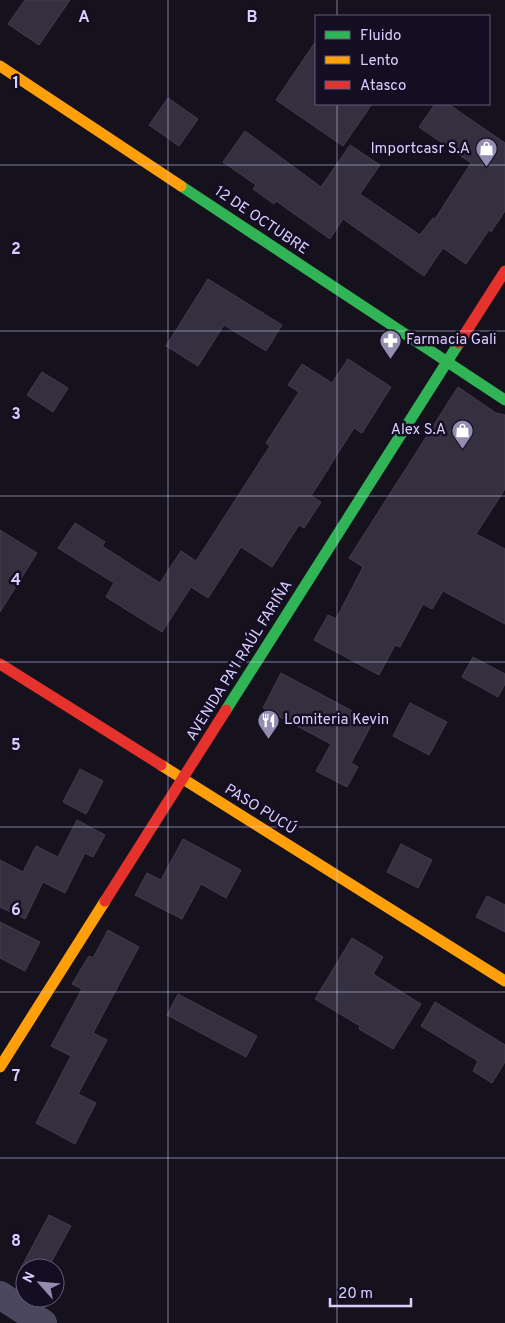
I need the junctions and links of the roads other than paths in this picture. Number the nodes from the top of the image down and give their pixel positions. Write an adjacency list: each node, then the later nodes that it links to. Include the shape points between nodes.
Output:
1 (0, 66): 3 (main road, 12 DE OCTUBRE)
2 (505, 271): 3 (main road, AVENIDA PA'I RAÚL FARIÑA)
3 (448, 362): 4 (main road, 12 DE OCTUBRE); 6 (main road, AVENIDA PA'I RAÚL FARIÑA)
4 (505, 400)
5 (0, 664): 6 (main road, PASO PUCÚ)
6 (183, 780): 7 (main road, PASO PUCÚ); 8 (main road, AVENIDA PA'I RAÚL FARIÑA)
7 (505, 981)
8 (0, 1067)
9 (0, 1295): 10 (street)
10 (43, 1323)

